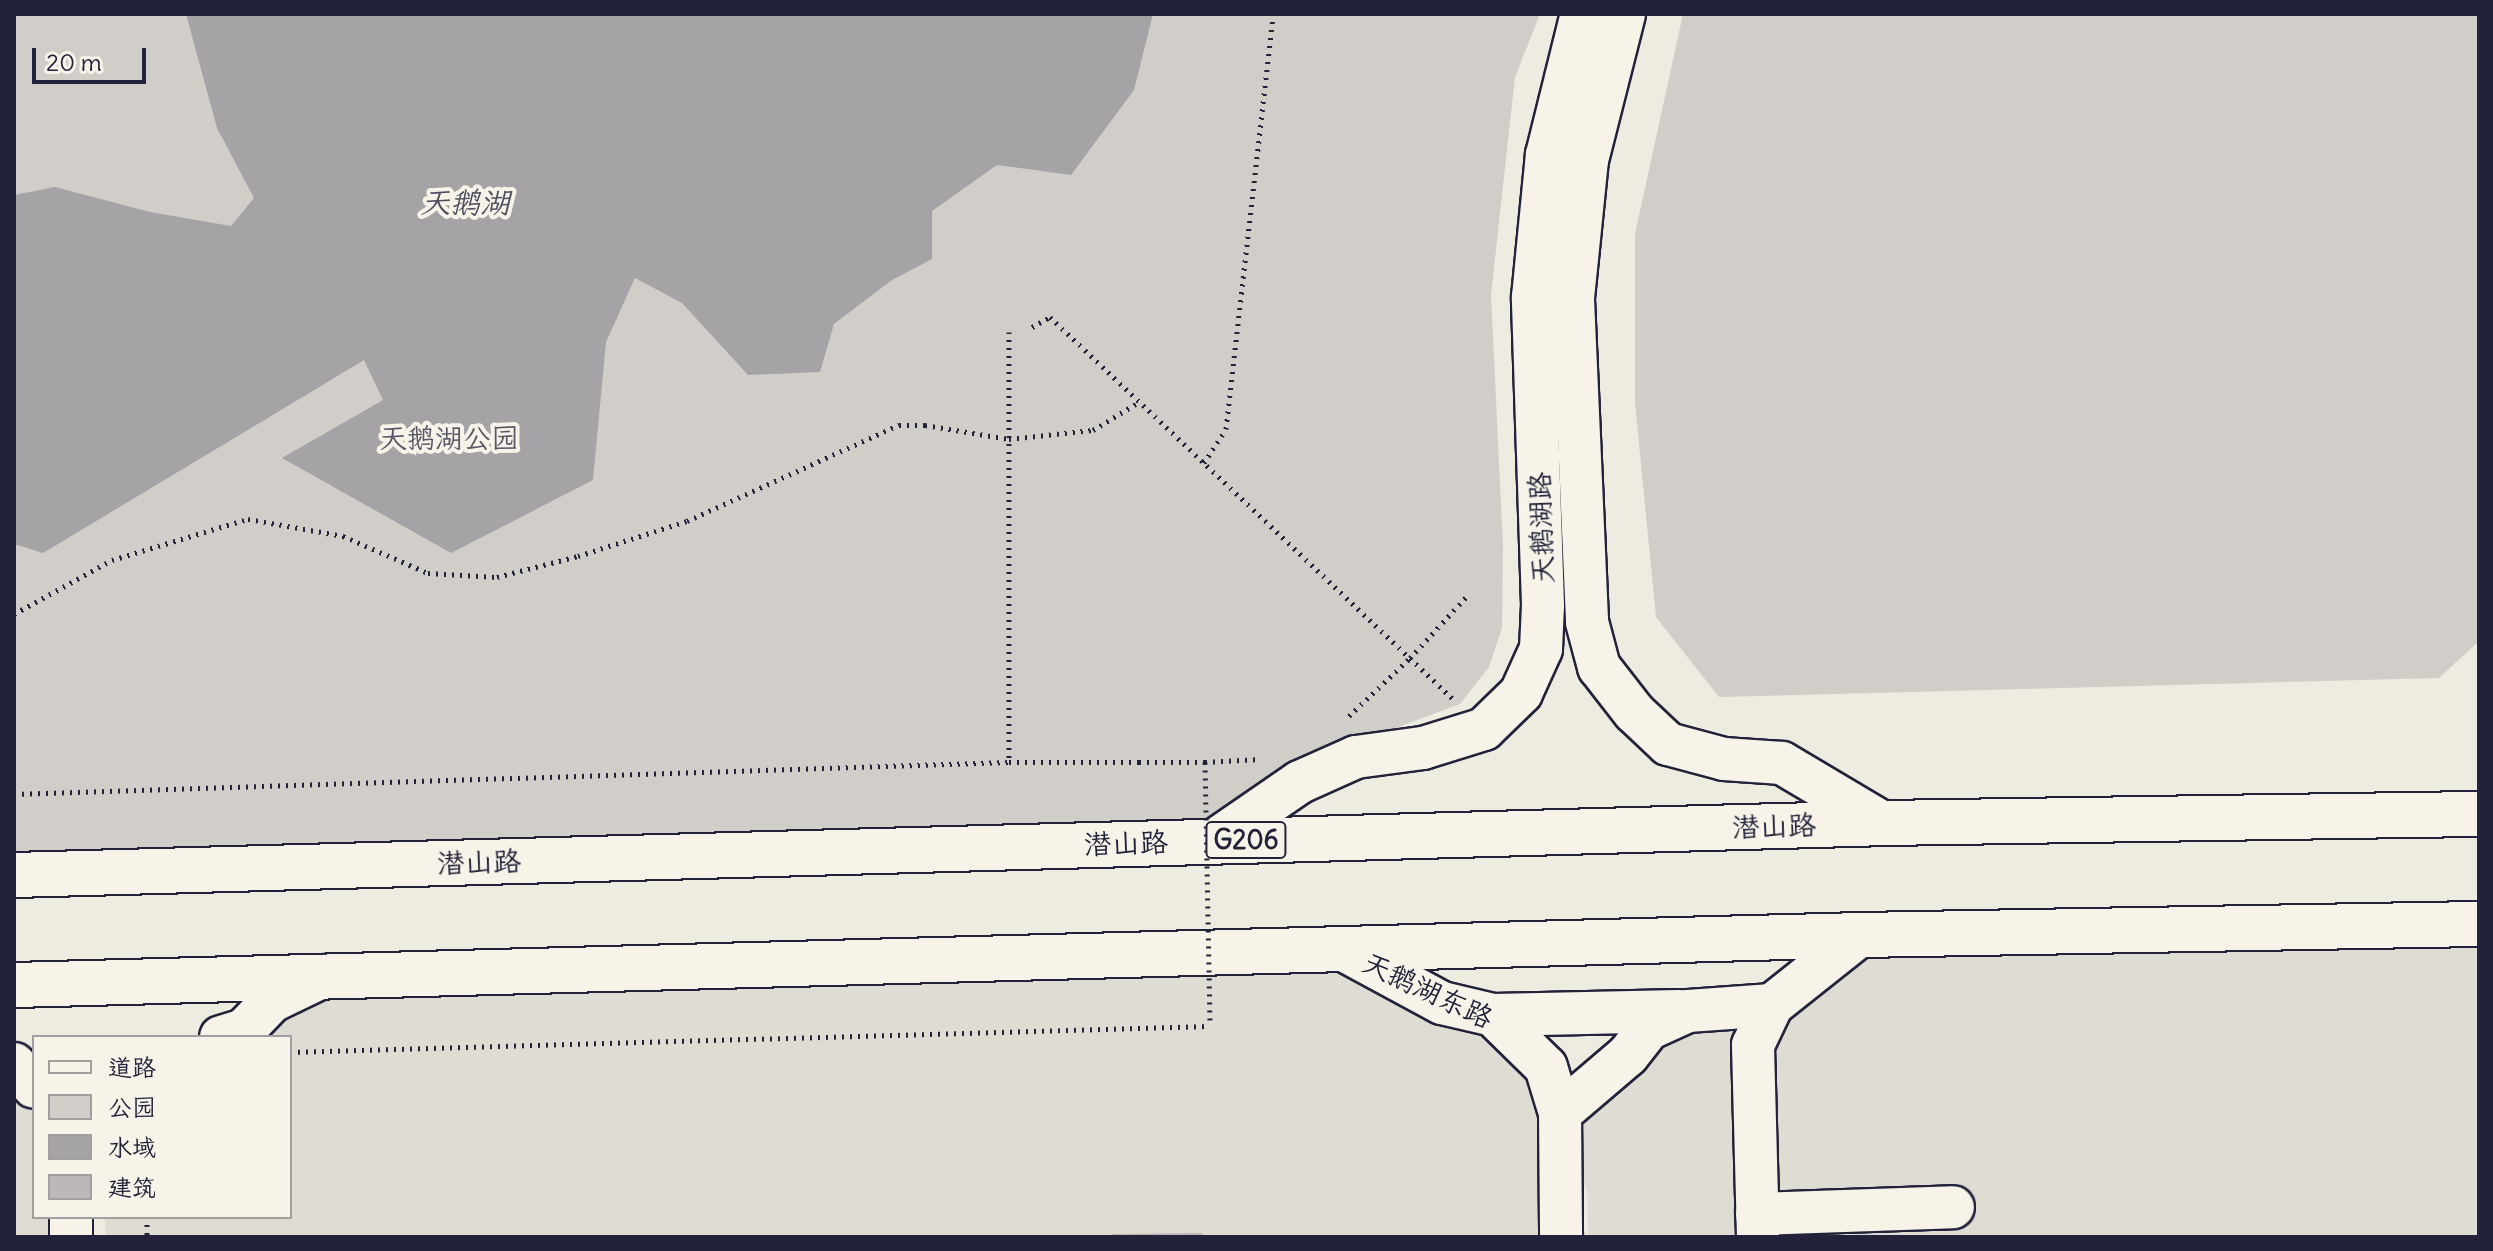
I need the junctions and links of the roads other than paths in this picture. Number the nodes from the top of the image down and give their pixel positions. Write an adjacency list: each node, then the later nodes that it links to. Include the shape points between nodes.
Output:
1 (1582, 14): 5 (street, 天鹅湖路, via 1547,155 1533,297 1541,649 1521,693 1484,729 1423,748 1356,757 1300,782)
2 (1624, 14): 4 (street, 天鹅湖路, via 1587,160 1573,299 1587,622 1599,667 1668,744 1724,759 1782,763)
3 (2479, 814): 4 (main road, 潜山路 / G206)
4 (1883, 823): 5 (main road, 潜山路 / G206)
5 (1214, 841): 6 (main road, 潜山路 / G206)
6 (14, 875)
7 (2479, 924): 8 (main road)
8 (1860, 935): 9 (main road); 12 (street)
9 (1342, 949): 10 (main road); 14 (street, 天鹅湖东路, via 1442,1003)
10 (324, 976): 11 (main road); 15 (street, via 272,1001 244,1030)
11 (14, 985)
12 (1772, 1005): 13 (street); 20 (street, via 1753,1045)
13 (1688, 1011): 14 (street); 18 (street, via 1648,1029 1628,1055)
14 (1493, 1015): 18 (street, 天鹅湖东路, via 1546,1067)
15 (228, 1035)
16 (14, 1064): 17 (street)
17 (32, 1085)
18 (1560, 1113): 21 (street, 天鹅湖东路)
19 (1953, 1207): 20 (street)
20 (1757, 1226)
21 (1561, 1237)

